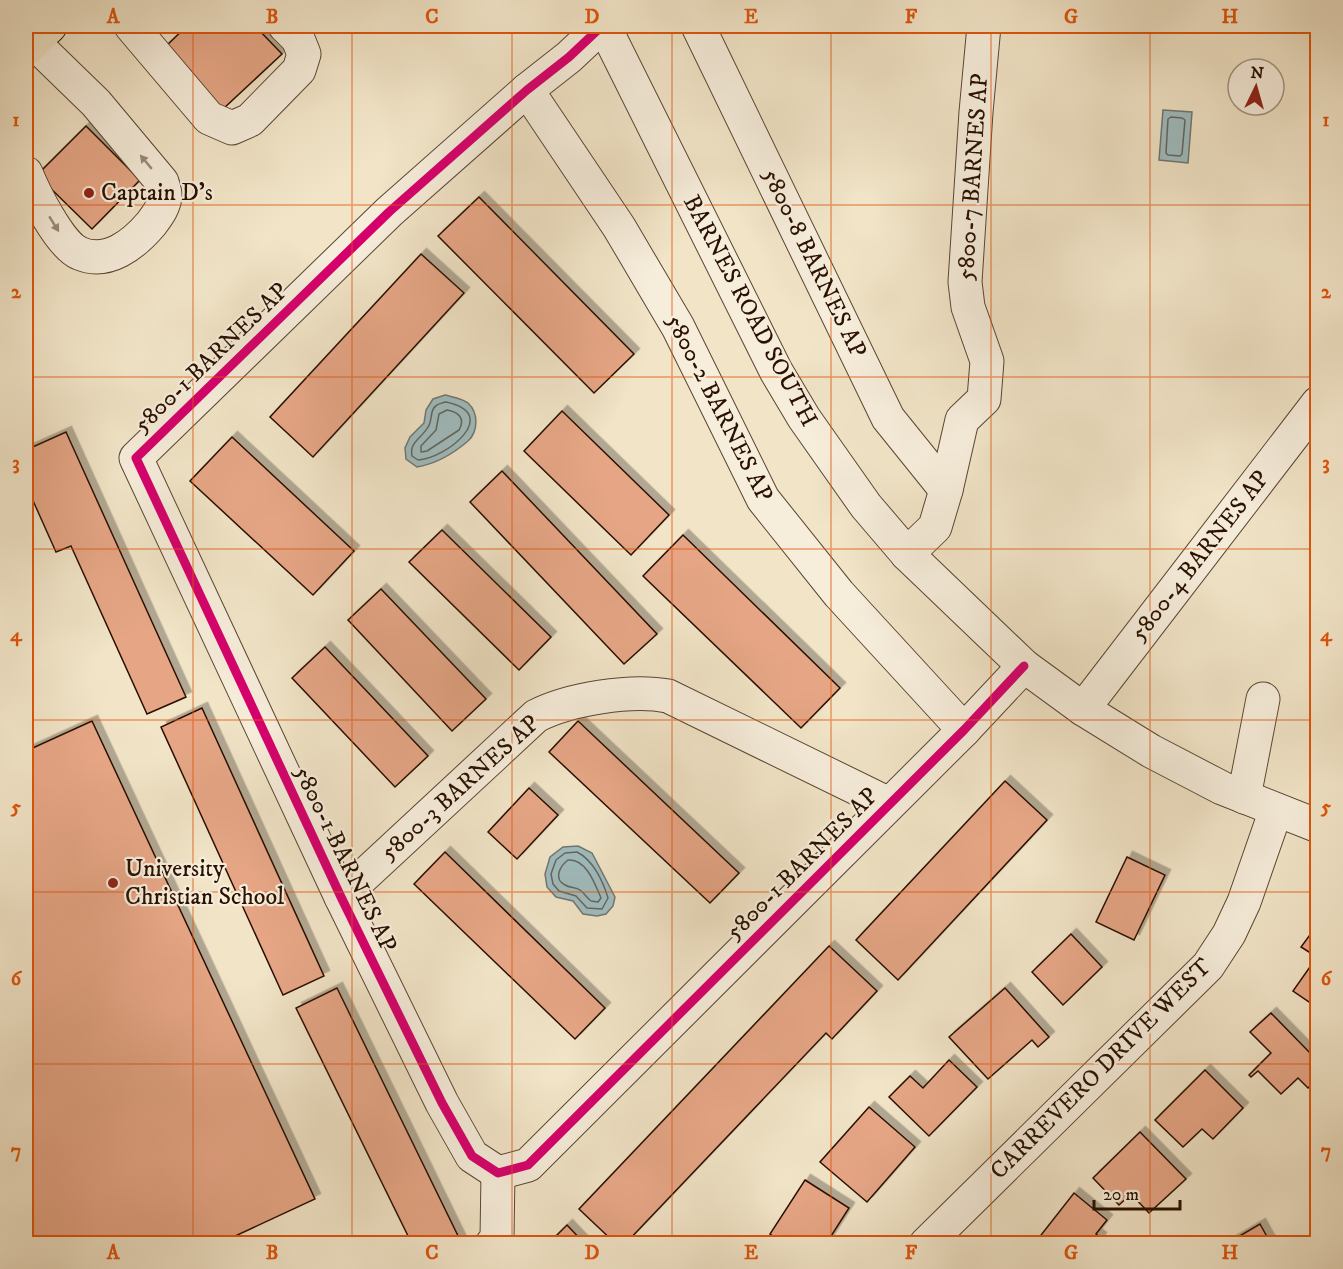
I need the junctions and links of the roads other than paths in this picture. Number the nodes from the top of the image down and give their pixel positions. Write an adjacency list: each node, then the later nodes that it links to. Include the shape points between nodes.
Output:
1 (131, 26): 2 (street, via 209,118 232,128 250,120 299,70 304,54 298,39)
2 (285, 26)
3 (603, 26): 7 (street, 5800-1 BARNES AP); 11 (street, BARNES ROAD SOUTH, via 776,371 866,506)
4 (698, 26): 10 (street, 5800-8 BARNES AP, via 888,418)
5 (984, 26): 10 (street, 5800-7 BARNES AP, via 964,282 968,307 987,361 984,399 962,420)
6 (33, 38): 8 (street, one-way to 6, via 66,244 79,253 98,257 117,252 137,240 159,213 165,197 162,182 96,103)
7 (527, 90): 15 (street, 5800-2 BARNES AP, via 619,227 678,327 763,499 839,594); 20 (street, 5800-1 BARNES AP, via 389,212 135,458)
8 (26, 173)
9 (1317, 403): 14 (street, 5800-4 BARNES AP)
10 (946, 490): 11 (street, 5800-7 BARNES AP, via 934,527)
11 (907, 554): 12 (street, BARNES ROAD SOUTH)
12 (1024, 666): 14 (street, BARNES ROAD SOUTH); 15 (street, 5800-1 BARNES AP)
13 (1263, 699): 16 (street)
14 (1083, 709): 16 (street, BARNES ROAD SOUTH, via 1151,751)
15 (964, 730): 17 (street, 5800-1 BARNES AP)
16 (1244, 797): 18 (street, BARNES ROAD SOUTH)
17 (889, 804): 20 (street, 5800-3 BARNES AP, via 668,696 631,693 589,700 551,708 536,716); 21 (street, 5800-1 BARNES AP, via 528,1166)
18 (1276, 810): 19 (street, BARNES ROAD SOUTH); 23 (street, CARREVERO DRIVE WEST, via 1244,903 1208,966)
19 (1317, 826)
20 (340, 897): 21 (street, 5800-1 BARNES AP, via 472,1156)
21 (498, 1173): 22 (street, via 497,1238)
22 (492, 1244)
23 (926, 1244)

